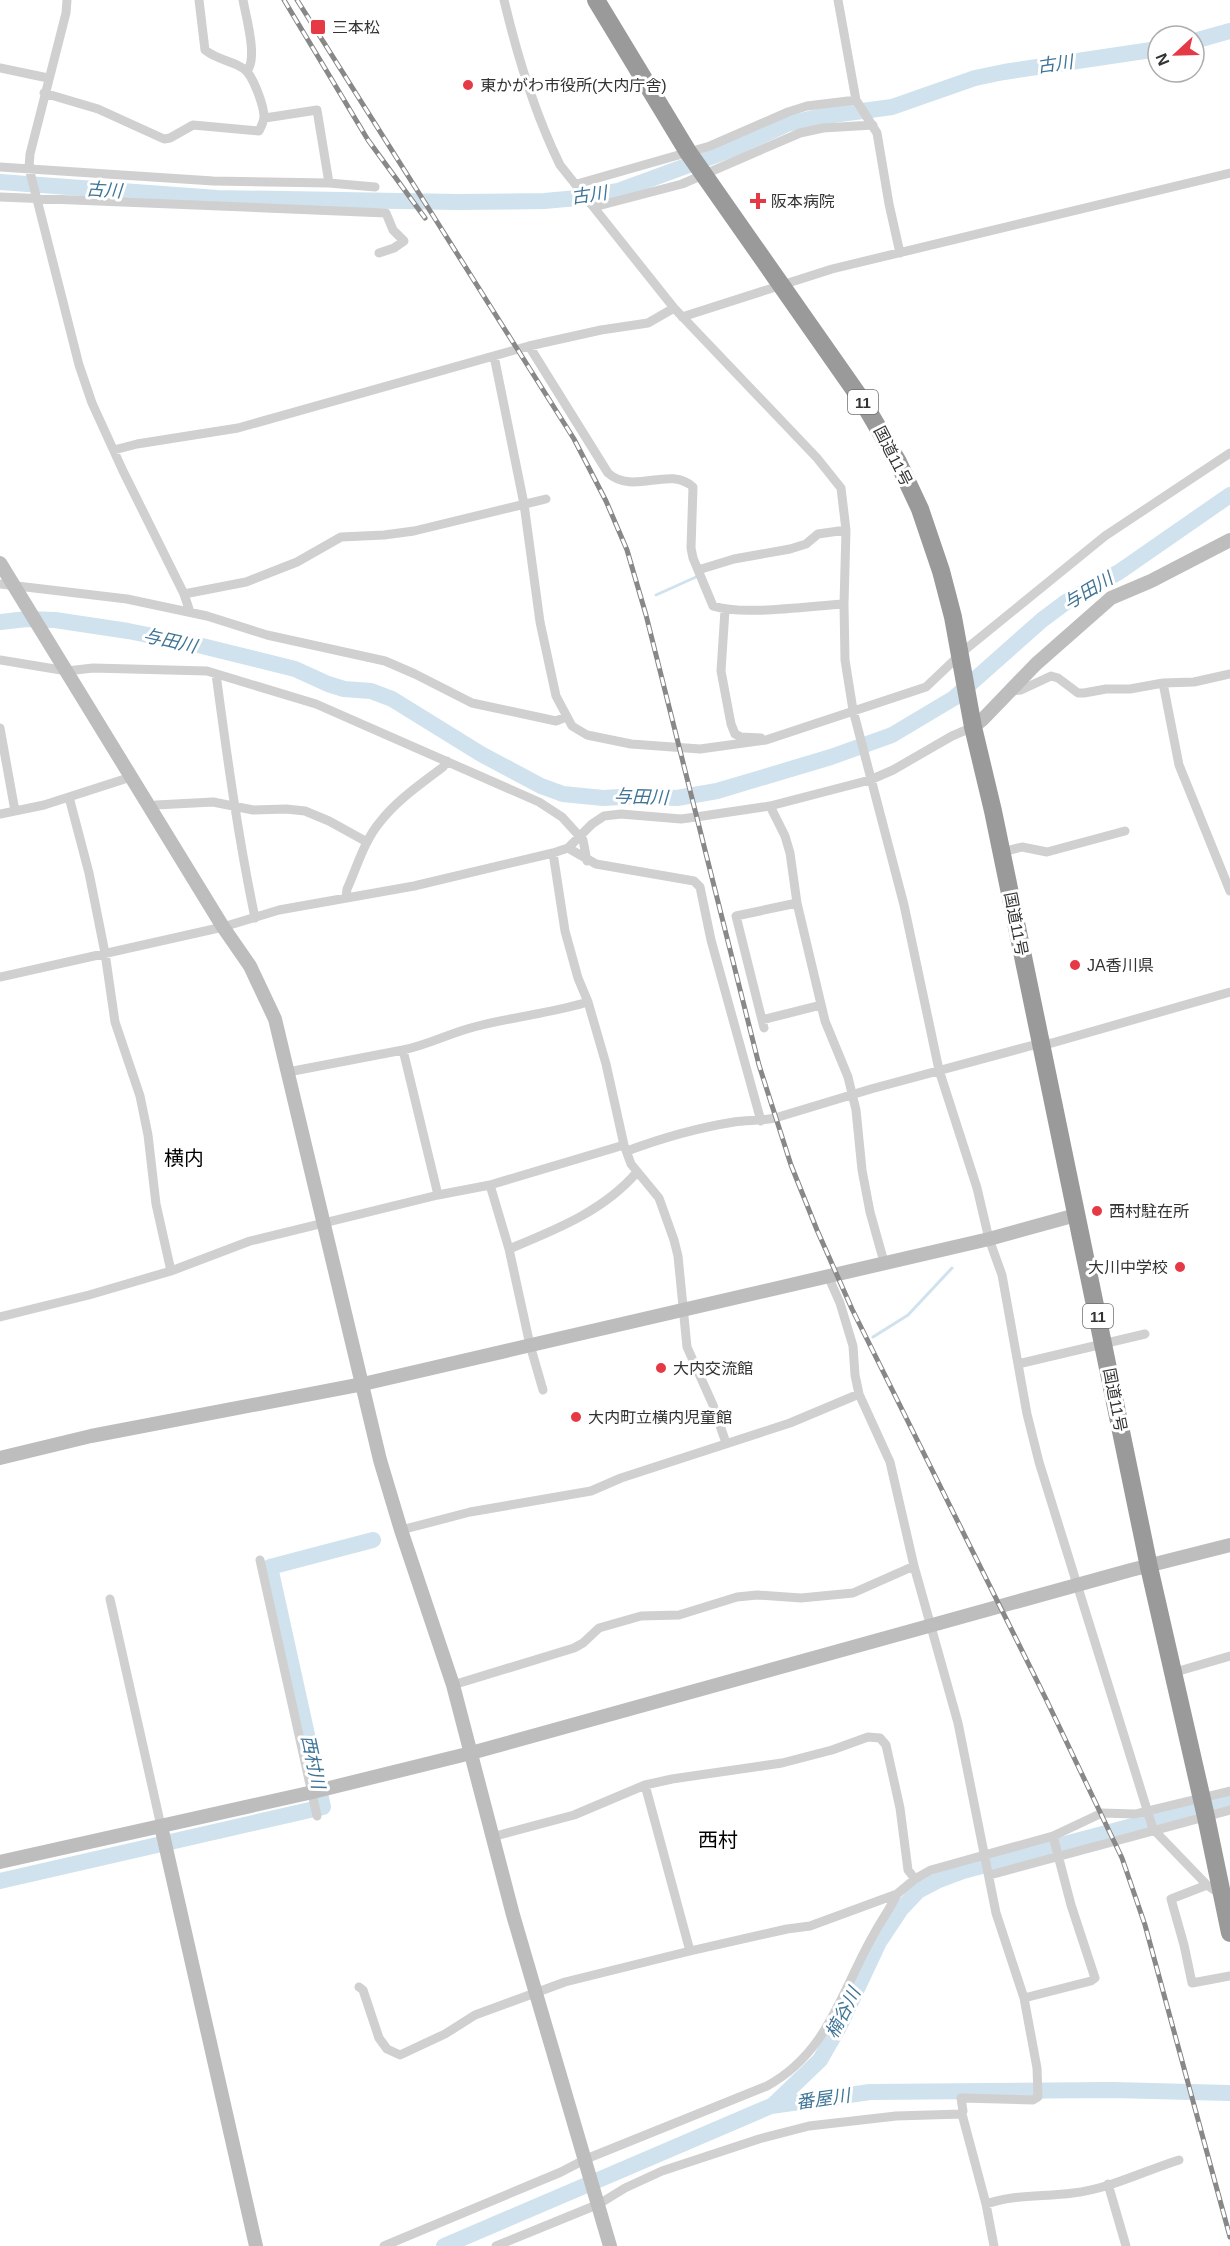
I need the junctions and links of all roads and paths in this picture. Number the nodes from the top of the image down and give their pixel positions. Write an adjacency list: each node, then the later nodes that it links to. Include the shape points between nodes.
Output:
1 (67, 0): 9 (street)
2 (199, 0): 8 (street, via 205,50)
3 (243, 0): 8 (street, via 252,56)
4 (504, 0): 21 (street, via 549,143 560,165)
5 (596, 0): 14 (highway, 国道11号 / 11)
6 (838, 0): 11 (street)
7 (0, 68): 9 (street)
8 (248, 71): 12 (street)
9 (48, 78): 10 (street)
10 (44, 93): 12 (street, via 98,109 164,139 193,125 259,131); 16 (street, via 30,154)
11 (857, 102): 13 (street); 14 (street, via 798,109)
12 (265, 118): 19 (street, via 317,110)
13 (871, 123): 17 (street, via 800,133); 26 (street, via 877,133)
14 (688, 153): 17 (highway, 国道11号 / 11); 21 (street)
15 (0, 166): 16 (street)
16 (30, 171): 19 (street); 23 (street)
17 (702, 173): 24 (street, via 682,184); 27 (highway, 国道11号 / 11)
18 (1230, 173): 26 (street)
19 (329, 183): 20 (street)
20 (375, 187)
21 (579, 187): 24 (street)
22 (0, 197): 23 (street)
23 (36, 197): 25 (street, via 386,213 393,230 404,241); 32 (street, via 79,365)
24 (593, 205): 28 (street)
25 (379, 253)
26 (900, 253): 27 (street)
27 (781, 284): 29 (street); 47 (highway, 国道11号 / 11, via 863,402 898,462 933,545)
28 (674, 308): 29 (street); 30 (street, via 648,323)
29 (682, 317): 36 (street, via 837,481 843,495)
30 (529, 346): 31 (street); 39 (street, via 608,473 614,478 639,482 675,478 693,487 691,548)
31 (494, 356): 32 (street, via 238,428); 35 (street)
32 (114, 450): 42 (street)
33 (1230, 453): 47 (street, via 1105,536)
34 (546, 499): 35 (street)
35 (524, 504): 42 (street, via 414,531 341,537 297,562 246,582); 54 (street, via 546,651 556,696)
36 (846, 530): 39 (street, via 818,534 806,544 790,549); 43 (street)
37 (1230, 540): 52 (street, via 1111,598)
38 (0, 563): 41 (street)
39 (698, 570): 44 (street, via 713,606)
40 (0, 584): 41 (street)
41 (17, 590): 45 (street, via 127,599); 48 (street)
42 (184, 594): 45 (street)
43 (844, 604): 44 (street); 53 (street, via 845,660)
44 (724, 610): 57 (street, via 721,670 731,724 741,737 759,736)
45 (190, 612): 54 (street, via 385,661 472,703 556,720)
46 (0, 660): 48 (street)
47 (960, 660): 53 (street, via 926,687); 55 (highway, 国道11号 / 11)
48 (67, 671): 49 (street, via 157,669); 60 (street)
49 (216, 674): 58 (street, via 316,704); 62 (street)
50 (1230, 674): 51 (street, via 1194,682)
51 (1163, 683): 52 (street, via 1078,693 1051,676); 74 (street, via 1179,765)
52 (1011, 691): 55 (street, via 983,719)
53 (854, 713): 57 (street); 59 (street)
54 (566, 717): 57 (street, via 587,735 631,744 700,749)
55 (972, 719): 59 (street, via 952,736 893,770); 71 (highway, 国道11号 / 11)
56 (0, 728): 65 (street)
57 (766, 740)
58 (447, 761): 68 (street, via 538,802 562,818); 69 (street, via 396,804)
59 (869, 776): 63 (street); 86 (street, via 904,905)
60 (131, 777): 61 (street); 64 (street)
61 (69, 797): 65 (street); 79 (street)
62 (236, 806): 64 (street, via 213,802); 69 (street, via 305,811); 77 (street)
63 (770, 806): 68 (street, via 681,819 604,816); 76 (street, via 790,853)
64 (150, 807): 78 (street)
65 (15, 811): 66 (street)
66 (0, 814)
67 (1125, 831): 71 (street, via 1047,852 1022,847)
68 (579, 836): 70 (street); 73 (street, via 584,840)
69 (367, 842): 75 (street)
70 (568, 848): 72 (street); 73 (street)
71 (1002, 852): 84 (highway, 国道11号 / 11)
72 (553, 853): 75 (street, via 414,886); 82 (street, via 565,931)
73 (587, 861): 89 (street, via 694,881 700,886)
74 (1230, 891)
75 (346, 897): 77 (street)
76 (797, 903): 83 (street); 83 (street, via 736,916 763,1024)
77 (255, 918): 78 (street)
78 (223, 927): 79 (street); 87 (street, via 250,966 275,1019)
79 (105, 953): 80 (street); 99 (street, via 116,1022 140,1096 156,1204)
80 (0, 977)
81 (1230, 992): 84 (street)
82 (588, 1002): 85 (street, via 472,1027); 90 (street)
83 (821, 1005): 88 (street)
84 (1041, 1044): 86 (street); 94 (highway, 国道11号 / 11)
85 (403, 1050): 87 (street); 93 (street)
86 (939, 1070): 88 (street); 96 (street)
87 (288, 1072): 95 (street)
88 (852, 1095): 89 (street); 98 (street, via 870,1212)
89 (761, 1121): 90 (street, via 737,1121)
90 (626, 1148): 91 (street); 92 (street)
91 (637, 1172): 97 (street, via 627,1184 571,1223); 101 (street, via 659,1198 674,1240)
92 (490, 1185): 93 (street); 97 (street)
93 (438, 1196): 95 (street)
94 (1076, 1215): 96 (street); 105 (highway, 国道11号 / 11)
95 (324, 1224): 99 (street, via 250,1241); 107 (street)
96 (989, 1239): 98 (street); 106 (street, via 1002,1275)
97 (509, 1249): 104 (street)
98 (884, 1262): 100 (street)
99 (171, 1271): 102 (street)
100 (828, 1276): 101 (street); 109 (street, via 853,1347)
101 (683, 1310): 104 (street); 110 (street, via 687,1347)
102 (0, 1317)
103 (1146, 1334): 105 (street)
104 (530, 1345): 107 (street); 108 (street)
105 (1104, 1345): 106 (street); 116 (highway, 国道11号 / 11)
106 (1018, 1364): 117 (street, via 1039,1462)
107 (363, 1384): 111 (street, via 102,1434); 112 (street)
108 (543, 1389)
109 (860, 1394): 110 (street, via 790,1423); 115 (street, via 890,1462)
110 (726, 1443): 112 (street, via 591,1491 470,1512)
111 (0, 1458)
112 (401, 1530): 122 (street)
113 (1230, 1545): 116 (street)
114 (260, 1560): 126 (street)
115 (914, 1566): 119 (street); 122 (street, via 854,1593 801,1598 757,1595 679,1615 641,1616 599,1628 574,1648)
116 (1149, 1567): 117 (street); 121 (highway, 国道11号 / 11)
117 (1078, 1585): 119 (street); 129 (street)
118 (110, 1599): 131 (street)
119 (931, 1627): 123 (street); 135 (street, via 958,1724)
120 (1230, 1656): 121 (street)
121 (1172, 1673): 127 (highway, 国道11号 / 11)
122 (453, 1685): 123 (street)
123 (471, 1753): 126 (street); 134 (street)
124 (645, 1785): 134 (street, via 574,1815); 140 (street, via 782,1763 868,1737 880,1738 886,1745 900,1808 908,1870); 144 (street)
125 (1230, 1791): 127 (street)
126 (313, 1792): 130 (street); 131 (street)
127 (1204, 1807): 128 (street); 129 (street); 132 (street); 142 (highway, 国道11号 / 11)
128 (1230, 1810)
129 (1147, 1813): 132 (street); 133 (street, via 1102,1813)
130 (317, 1816)
131 (161, 1826): 137 (street); 155 (street)
132 (1154, 1830): 136 (street); 142 (street)
133 (1053, 1836): 135 (street); 136 (street)
134 (492, 1837): 147 (street)
135 (985, 1854): 138 (street); 140 (street, via 931,1870)
136 (1058, 1857): 138 (street); 148 (street, via 1095,1978)
137 (0, 1862)
138 (990, 1875): 148 (street, via 996,1913)
139 (1230, 1878): 142 (street)
140 (915, 1880): 141 (street)
141 (897, 1894): 144 (street, via 810,1926); 151 (street, via 822,2037 786,2075)
142 (1220, 1894): 143 (highway, 国道11号 / 11); 145 (street, via 1171,1899 1192,1983)
143 (1230, 1933)
144 (690, 1951): 147 (street)
145 (1230, 1976)
146 (359, 1987): 147 (street, via 379,2038 387,2049 400,2055 475,2015)
147 (536, 1993): 151 (street)
148 (1023, 1998): 149 (street, via 1038,2097 961,2098)
149 (962, 2114): 153 (street, via 896,2116 809,2126 662,2171); 154 (street)
150 (1179, 2160): 152 (street)
151 (587, 2164): 153 (street); 156 (street)
152 (1108, 2184): 154 (street, via 1073,2193 1036,2194); 160 (street)
153 (598, 2202): 157 (street); 158 (street)
154 (986, 2204): 159 (street)
155 (256, 2246)
156 (384, 2246)
157 (496, 2246)
158 (610, 2246)
159 (994, 2246)
160 (1126, 2246)

